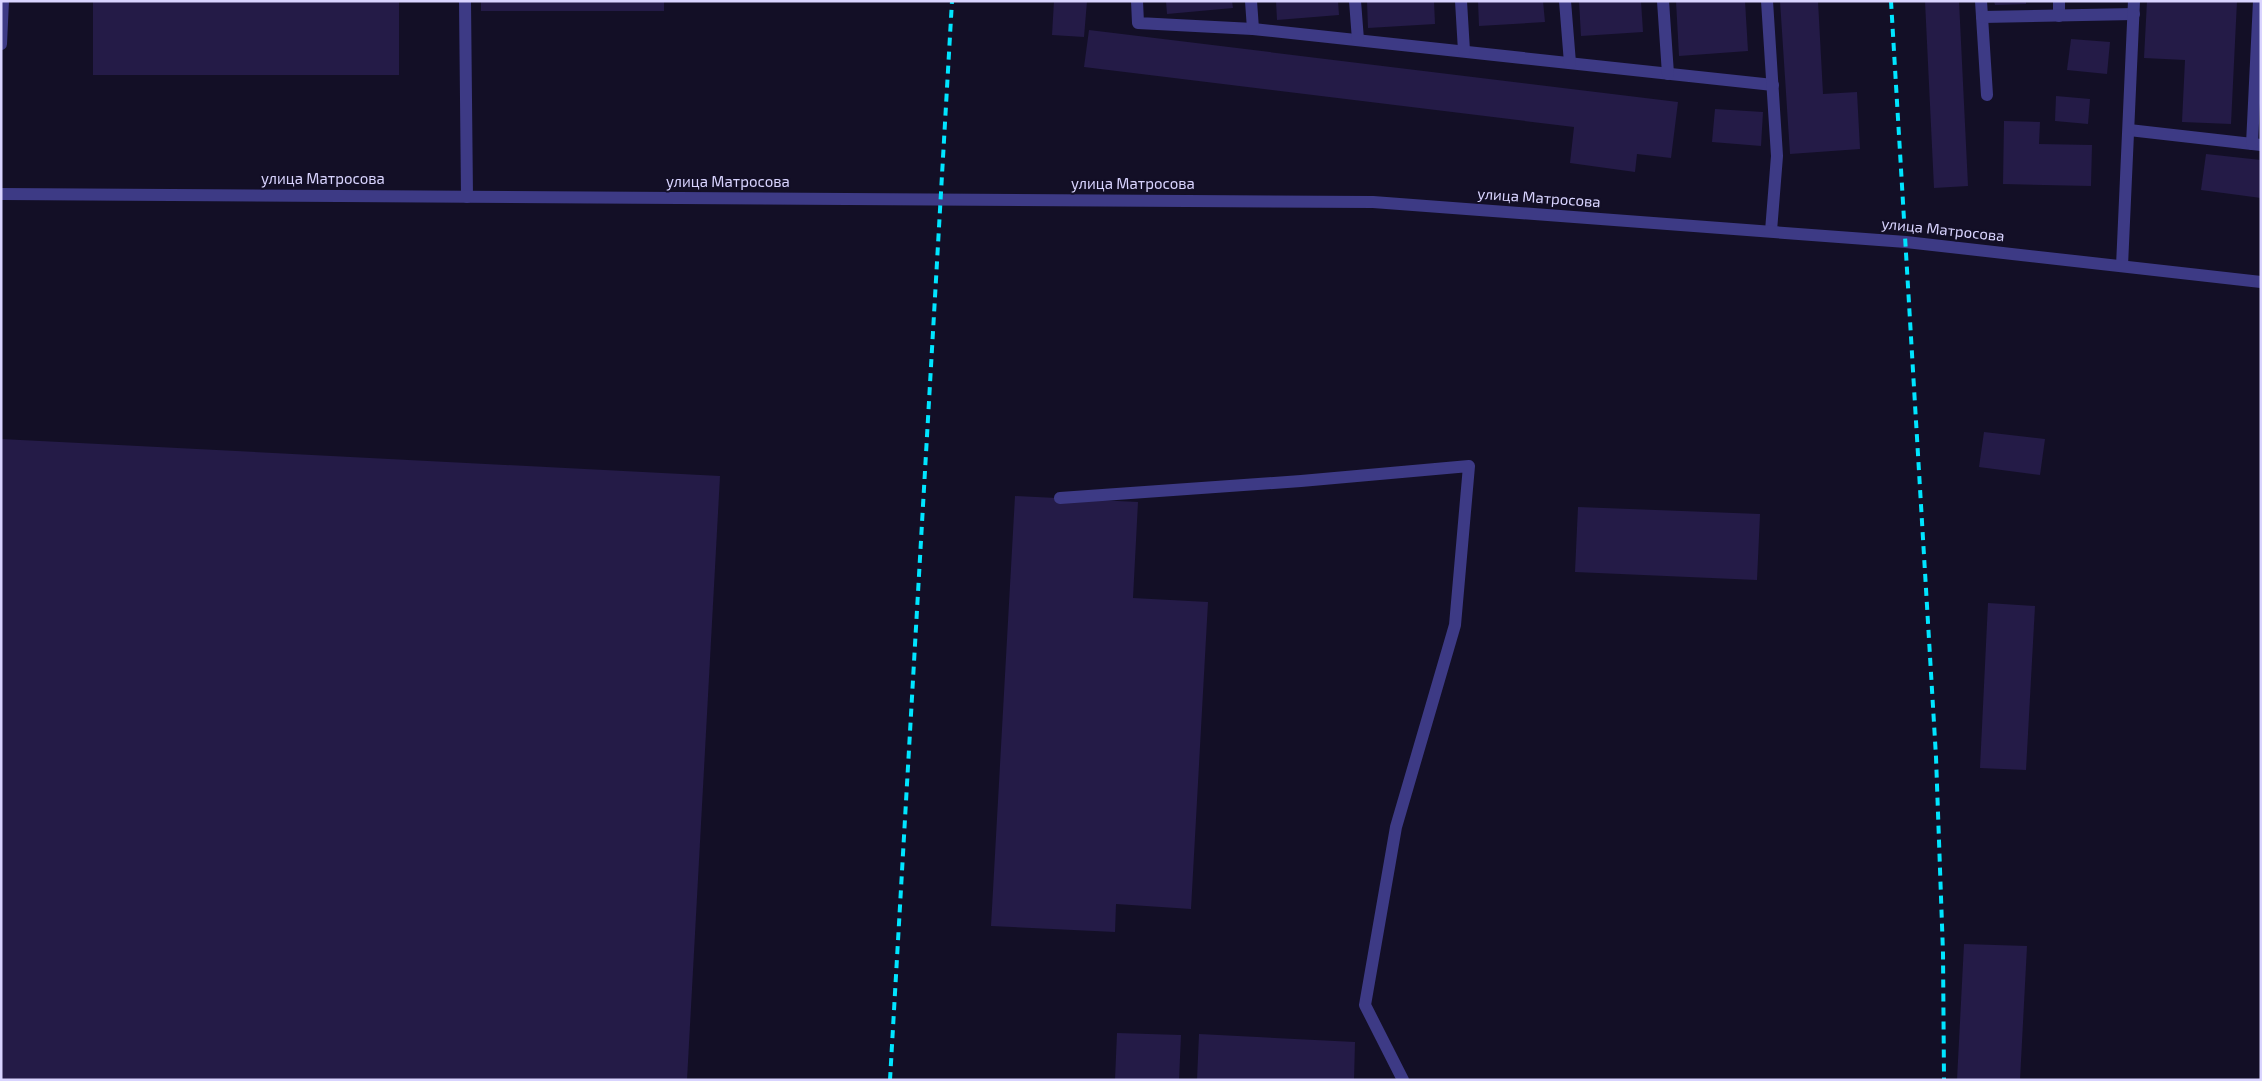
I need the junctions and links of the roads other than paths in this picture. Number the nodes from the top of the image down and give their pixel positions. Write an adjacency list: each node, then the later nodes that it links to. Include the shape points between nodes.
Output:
1 (3, 1): 18 (street)
2 (465, 1): 27 (street)
3 (1137, 1): 16 (street, via 1138,22)
4 (1251, 1): 16 (street)
5 (1355, 1): 17 (street)
6 (1461, 1): 19 (street)
7 (1565, 1): 20 (street)
8 (1664, 1): 21 (street)
9 (1767, 1): 22 (street)
10 (1982, 1): 15 (street)
11 (2060, 1): 14 (street)
12 (2258, 1): 25 (street)
13 (2134, 8): 14 (street); 24 (street)
14 (2059, 16): 15 (street)
15 (1982, 18): 23 (street)
16 (1253, 29): 17 (street)
17 (1358, 40): 19 (street)
18 (1, 44)
19 (1464, 51): 20 (street)
20 (1570, 63): 21 (street)
21 (1668, 74): 22 (street)
22 (1773, 85): 28 (street, via 1777,156)
23 (1987, 95)
24 (2129, 130): 25 (street); 29 (street)
25 (2256, 145)
26 (1, 194): 27 (street, улица Матросова)
27 (467, 197): 28 (street, улица Матросова, via 1373,202)
28 (1771, 231): 29 (street, улица Матросова)
29 (2122, 266): 30 (street, улица Матросова)
30 (2261, 282)
31 (1060, 498): 32 (street, via 1301,482 1469,466 1455,624 1396,827 1365,1005)
32 (1403, 1080)

